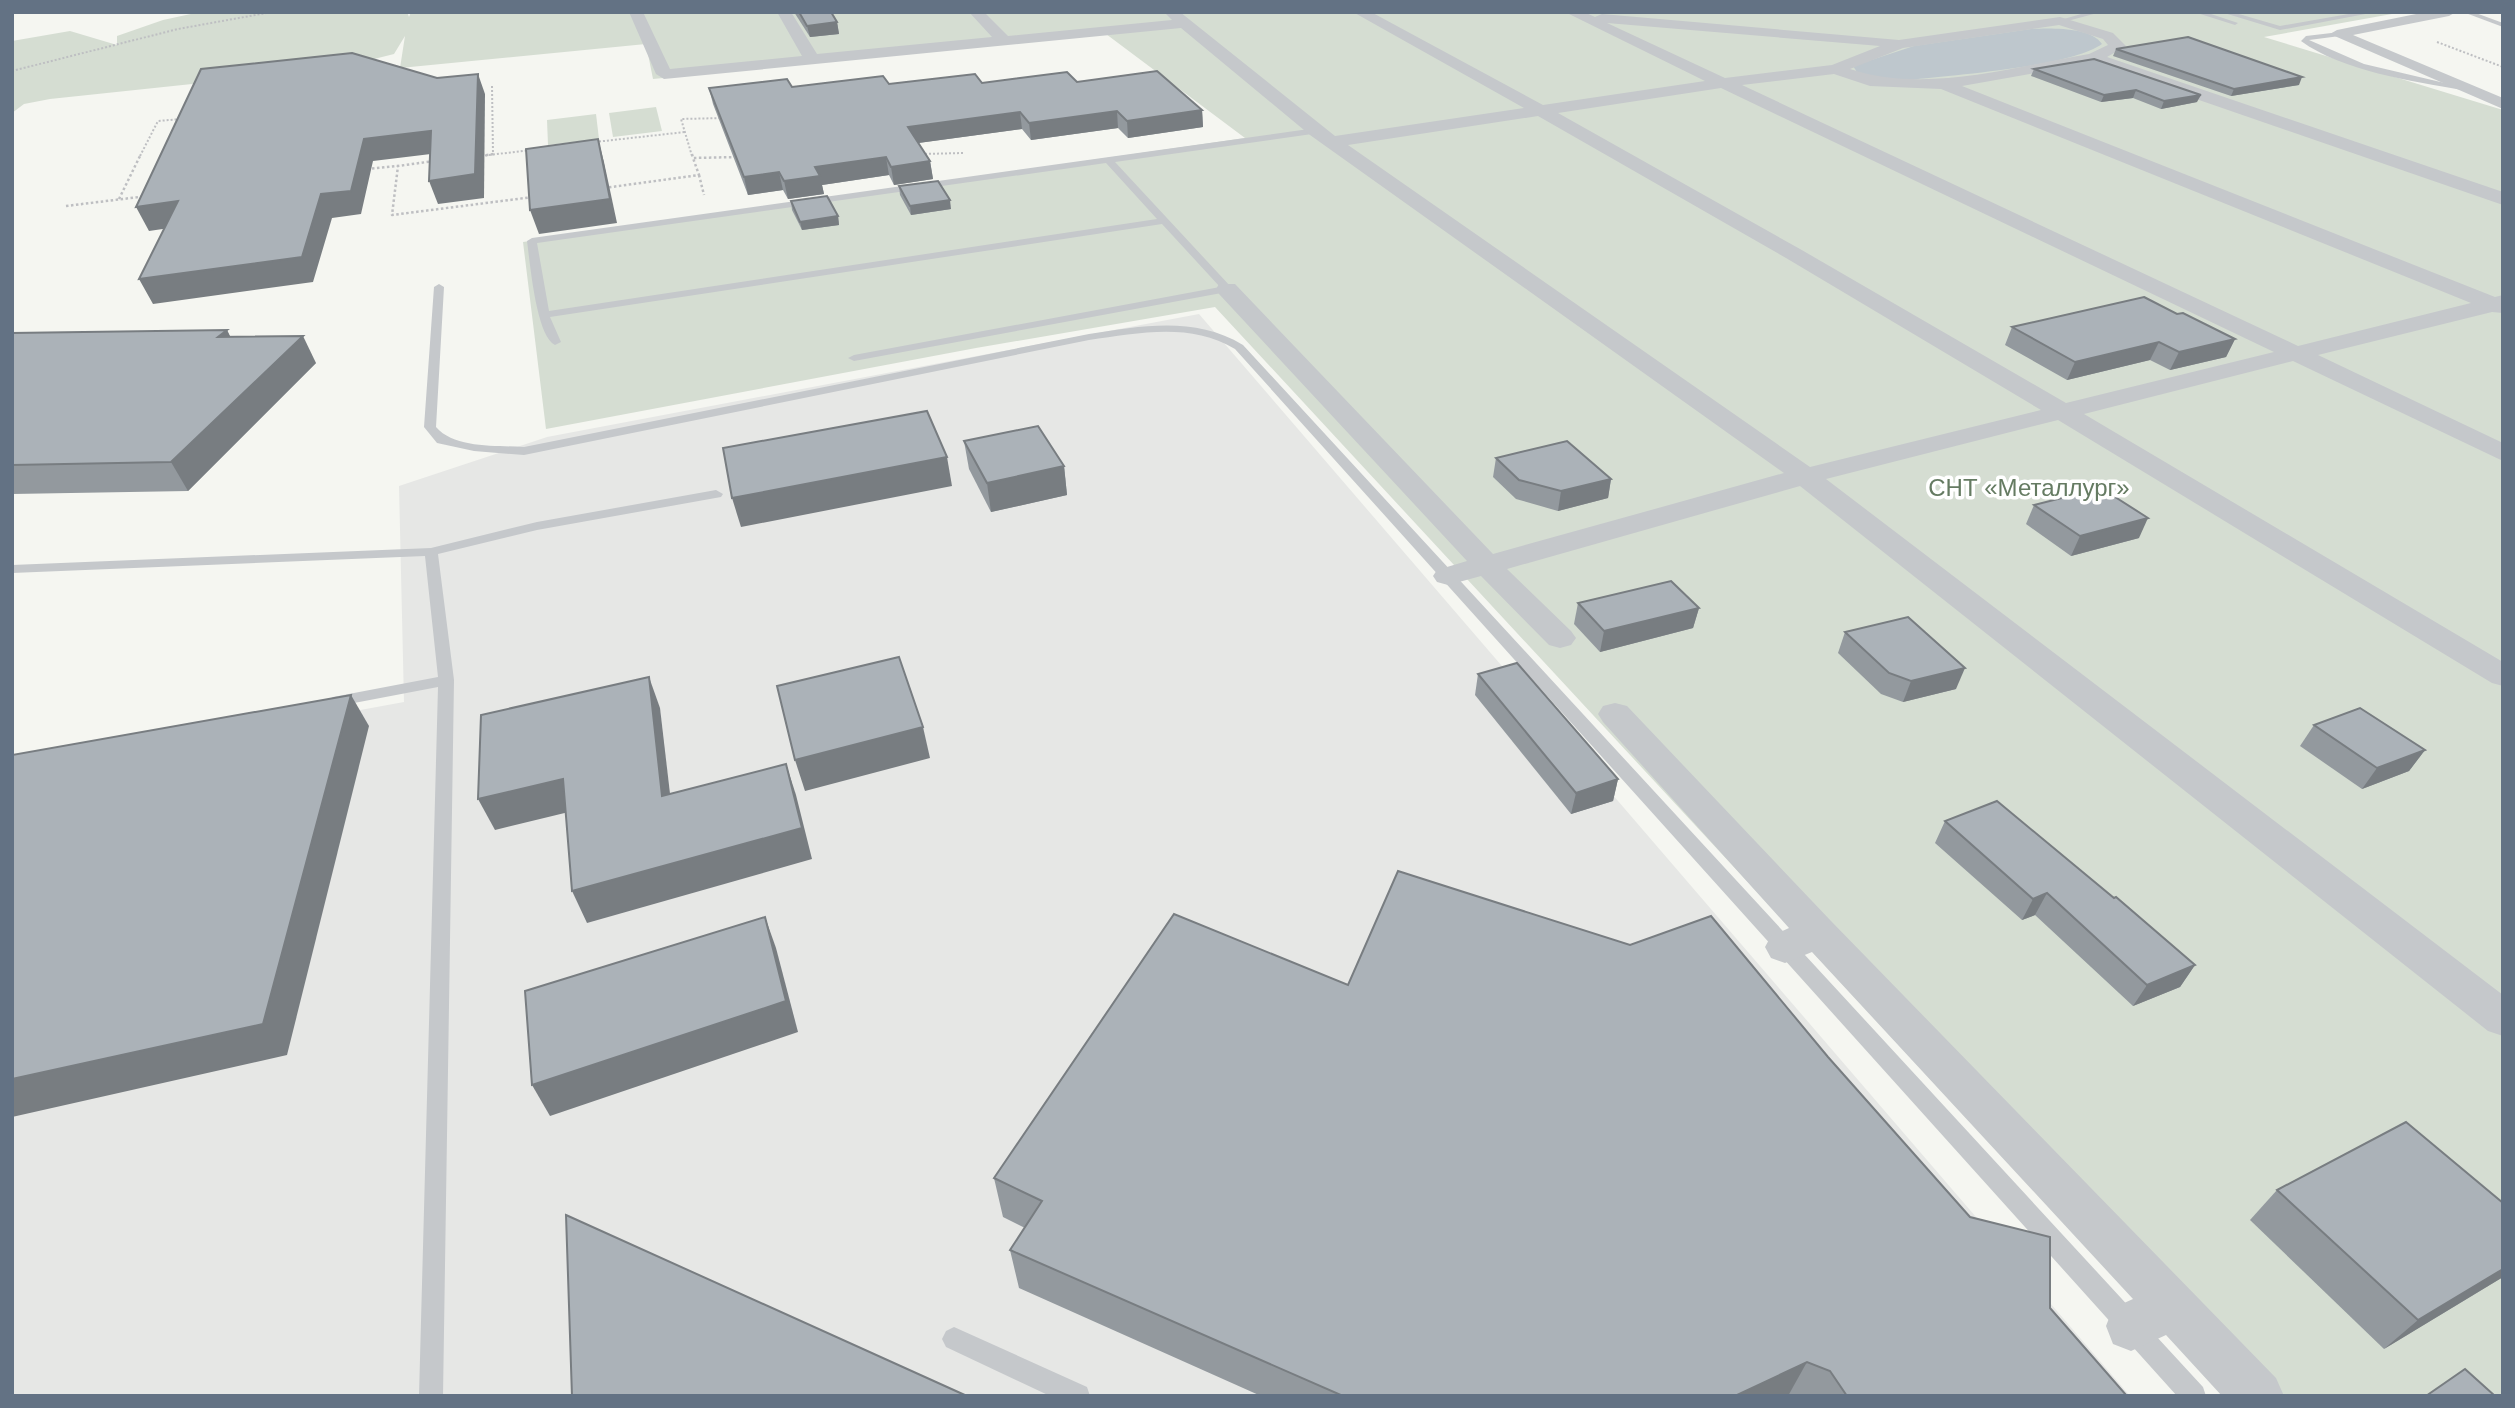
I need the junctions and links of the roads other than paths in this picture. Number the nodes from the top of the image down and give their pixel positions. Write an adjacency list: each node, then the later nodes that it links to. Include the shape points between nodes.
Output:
1 (636, 12): 22 (street, via 664,74)
2 (784, 12): 22 (street)
3 (976, 12): 18 (street)
4 (1360, 12): 28 (street)
5 (2098, 12): 13 (lane)
6 (2197, 12): 16 (lane)
7 (2224, 12): 8 (lane, via 2280,28)
8 (2373, 12)
9 (2449, 12): 15 (street)
10 (2466, 12): 14 (lane)
11 (1576, 14): 20 (street); 24 (street)
12 (1179, 18): 18 (street); 29 (street)
13 (2060, 20): 20 (street); 21 (street, via 2108,36 2118,46)
14 (2503, 26)
15 (2337, 34): 19 (lane); 26 (street)
16 (2287, 37)
17 (2296, 39): 19 (lane)
18 (1004, 41): 22 (street)
19 (2305, 41): 26 (lane, via 2372,69)
20 (1900, 44): 23 (street)
21 (2093, 58): 25 (street); 31 (street)
22 (812, 60)
23 (1835, 69): 24 (street); 25 (street, via 1870,81)
24 (1722, 83): 28 (street); 38 (street)
25 (1943, 84): 35 (street)
26 (2462, 88): 27 (street)
27 (2503, 104)
28 (1545, 110): 29 (street); 40 (street)
29 (1324, 137): 30 (lane); 42 (street)
30 (1109, 161): 32 (lane); 36 (lane, via 532,241)
31 (2503, 199)
32 (1162, 221): 34 (lane); 36 (lane)
33 (439, 287): 47 (lane, via 430,427 441,440 524,451 1089,337 1151,328 1225,336)
34 (1227, 289): 39 (lane); 45 (street)
35 (2500, 305): 38 (street)
36 (544, 315): 37 (lane)
37 (555, 342)
38 (2295, 354): 40 (street); 41 (street)
39 (854, 359)
40 (2062, 412): 42 (street); 49 (street)
41 (2503, 453)
42 (1805, 476): 45 (street); 54 (street)
43 (716, 494): 44 (lane, via 537,526)
44 (431, 552): 46 (lane); 50 (lane)
45 (1487, 565): 47 (street); 48 (street)
46 (12, 569)
47 (1448, 576): 53 (lane)
48 (1560, 638)
49 (2503, 676)
50 (446, 680): 51 (lane); 57 (lane)
51 (310, 706)
52 (1615, 714): 53 (street)
53 (1801, 939): 55 (street)
54 (2503, 1019)
55 (2151, 1315): 59 (lane); 60 (street)
56 (954, 1339): 58 (lane)
57 (431, 1396)
58 (1078, 1396)
59 (2194, 1396)
60 (2258, 1396)

